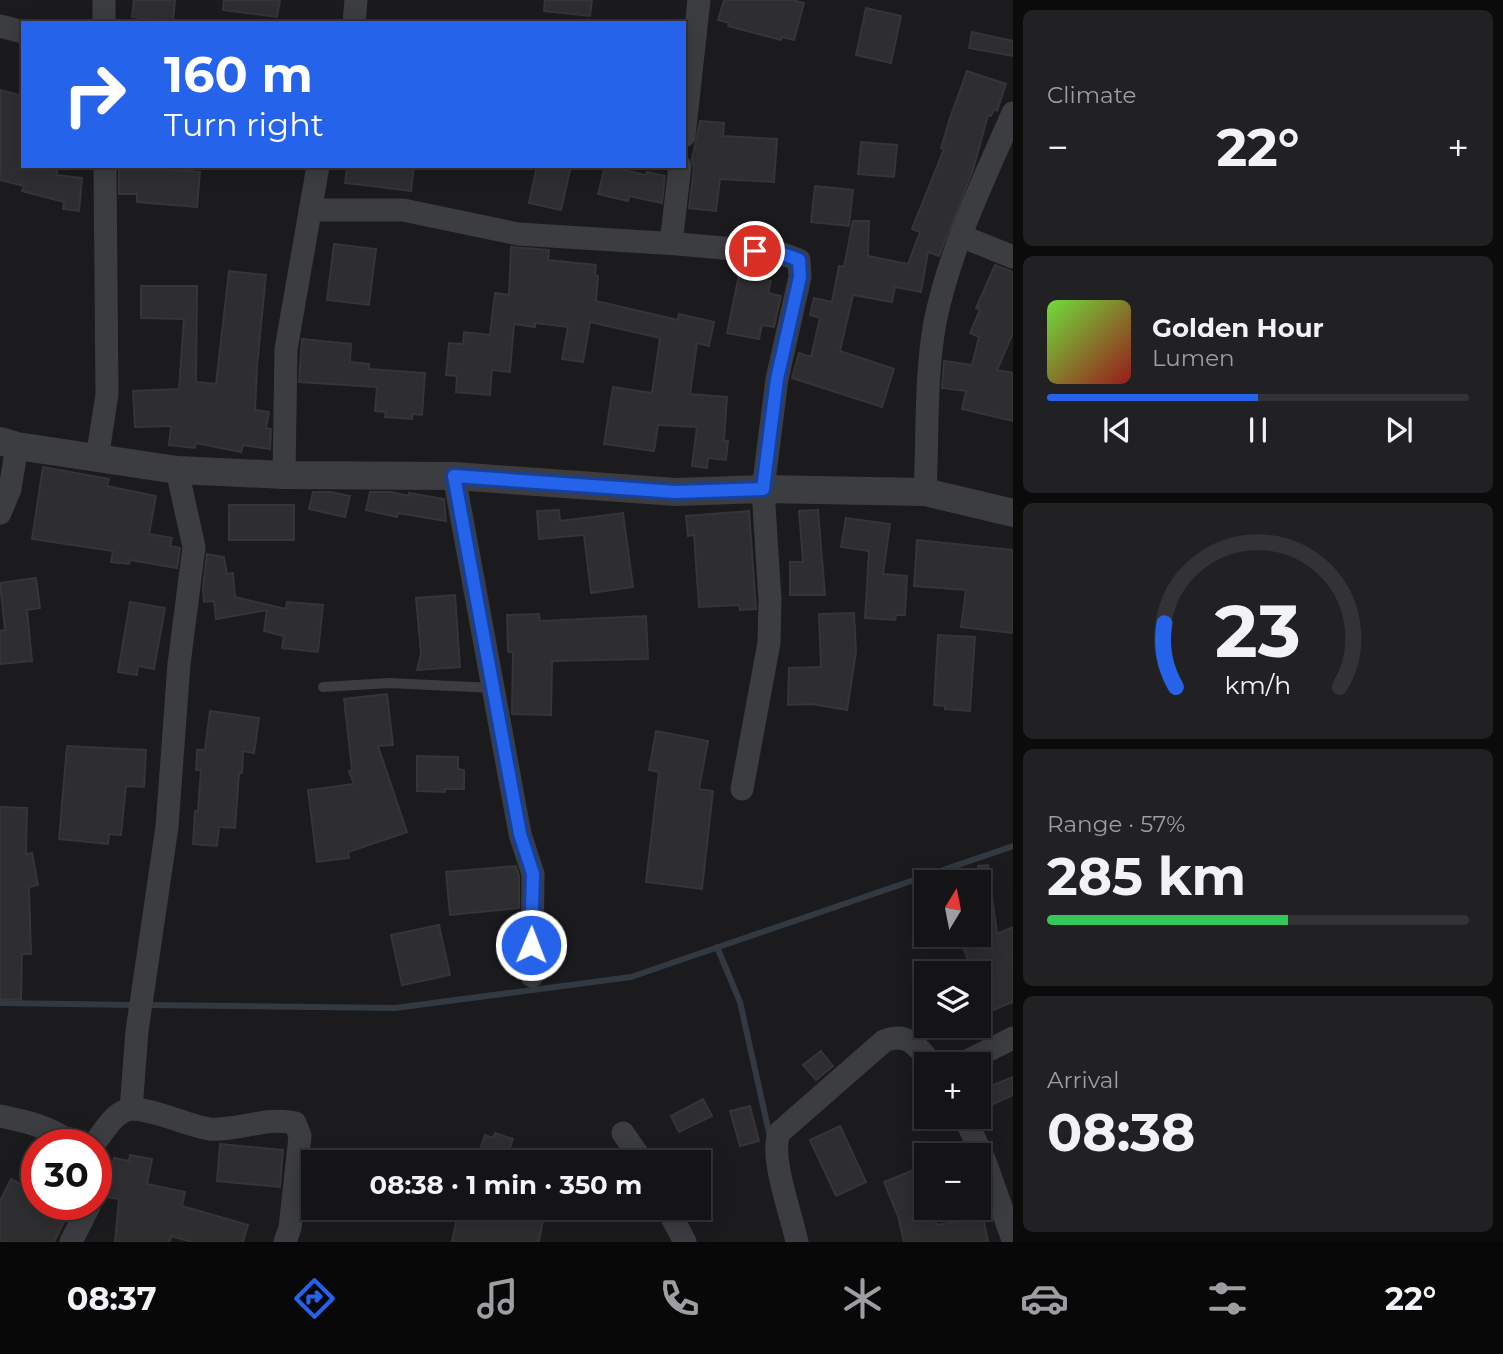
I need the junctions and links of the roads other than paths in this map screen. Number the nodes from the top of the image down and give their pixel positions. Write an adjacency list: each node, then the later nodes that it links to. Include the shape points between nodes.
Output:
1 (104, 0): 4 (street)
2 (356, 0): 5 (street)
3 (699, 0): 9 (street)
4 (104, 21)
5 (354, 21)
6 (0, 26): 7 (street)
7 (21, 31)
8 (1013, 113): 14 (street)
9 (686, 118)
10 (105, 168): 18 (street, via 107,394)
11 (318, 168): 13 (street)
12 (680, 168): 15 (street)
13 (310, 210): 15 (street, via 403,210 518,234); 20 (street, via 286,349)
14 (961, 236): 16 (street); 23 (street, via 935,324)
15 (671, 243): 22 (street, via 780,253 799,260 800,277 777,379)
16 (1013, 257)
17 (9, 444): 18 (street); 24 (street, via 10,489)
18 (97, 459): 19 (street)
19 (177, 470): 20 (street); 33 (street, via 194,547 179,664 167,827 137,1031)
20 (284, 475): 21 (street)
21 (454, 476): 22 (street, via 676,492); 27 (street)
22 (763, 489): 23 (street); 28 (street, via 769,643)
23 (925, 492): 25 (street)
24 (0, 513)
25 (1013, 513)
26 (323, 687): 27 (lane, via 390,683)
27 (493, 688): 29 (street, via 520,834 533,874)
28 (742, 789)
29 (533, 976)
30 (1013, 1038): 32 (street)
31 (922, 1052): 46 (street, via 906,1038 884,1041 780,1132 775,1157)
32 (985, 1052)
33 (131, 1109): 36 (street, via 118,1113); 44 (street, via 212,1129 281,1119 295,1123 300,1136)
34 (0, 1116): 35 (street)
35 (46, 1129)
36 (106, 1129)
37 (970, 1129): 42 (street)
38 (623, 1133): 39 (street)
39 (635, 1150)
40 (82, 1220): 43 (street)
41 (673, 1220): 45 (street)
42 (1013, 1240)
43 (71, 1242)
44 (285, 1242)
45 (685, 1242)
46 (797, 1242)

